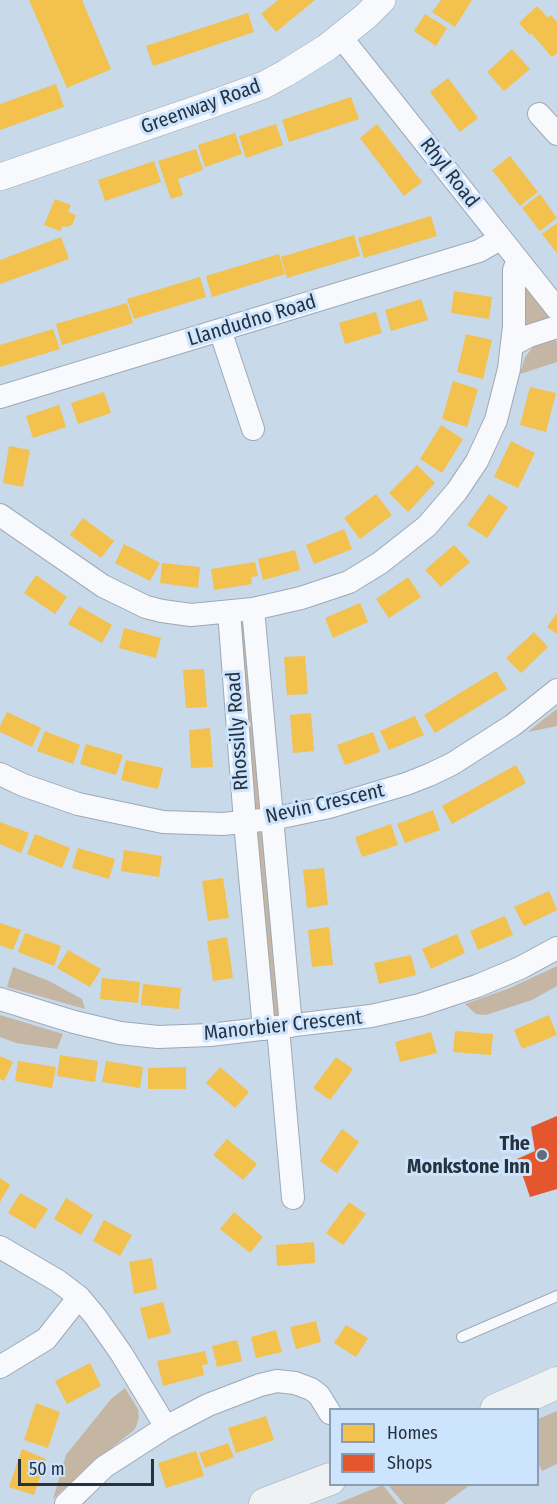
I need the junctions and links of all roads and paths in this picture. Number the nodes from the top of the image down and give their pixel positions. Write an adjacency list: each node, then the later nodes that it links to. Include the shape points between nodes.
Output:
1 (382, 0): 2 (street, Greenway Road)
2 (341, 37): 5 (street, Greenway Road, via 286,73 245,93); 6 (street, Rhyl Road)
3 (539, 114): 4 (street)
4 (557, 134)
5 (0, 177)
6 (500, 237): 7 (street, Rhyl Road); 10 (street, Llandudno Road, via 479,251)
7 (518, 260): 8 (street, Rhyl Road); 11 (street, via 514,270)
8 (557, 309)
9 (557, 327): 11 (street)
10 (220, 330): 12 (street, Llandudno Road); 13 (street)
11 (512, 345): 15 (street, via 491,433 468,476 441,512 380,563 349,582)
12 (0, 397)
13 (253, 429)
14 (0, 515): 16 (street, via 85,574 146,607 180,614)
15 (254, 609): 16 (street); 19 (street, Rhossilly Road)
16 (229, 612): 20 (street, Rhossilly Road)
17 (557, 690): 19 (street, Nevin Crescent, via 513,725 429,775 329,807)
18 (0, 774): 20 (street, Nevin Crescent, via 69,801 135,818 195,824)
19 (272, 819): 20 (street, Nevin Crescent); 23 (street, Rhossilly Road)
20 (245, 822): 23 (street, Rhossilly Road)
21 (557, 948): 23 (street, Manorbier Crescent, via 509,973 420,1005 371,1016)
22 (0, 999): 23 (street, Manorbier Crescent, via 74,1022 139,1035 182,1036)
23 (278, 1028): 24 (street)
24 (293, 1198)
25 (0, 1247): 27 (street)
26 (557, 1296): 28 (lane)
27 (79, 1298): 29 (street, via 46,1339); 33 (street, via 121,1353)
28 (462, 1337)
29 (0, 1367)
30 (557, 1383): 31 (main road)
31 (501, 1408)
32 (329, 1411): 33 (street, via 311,1389 277,1381 208,1405)
33 (166, 1426): 35 (street, via 104,1467)
34 (329, 1479): 36 (main road)
35 (66, 1504)
36 (266, 1504)

